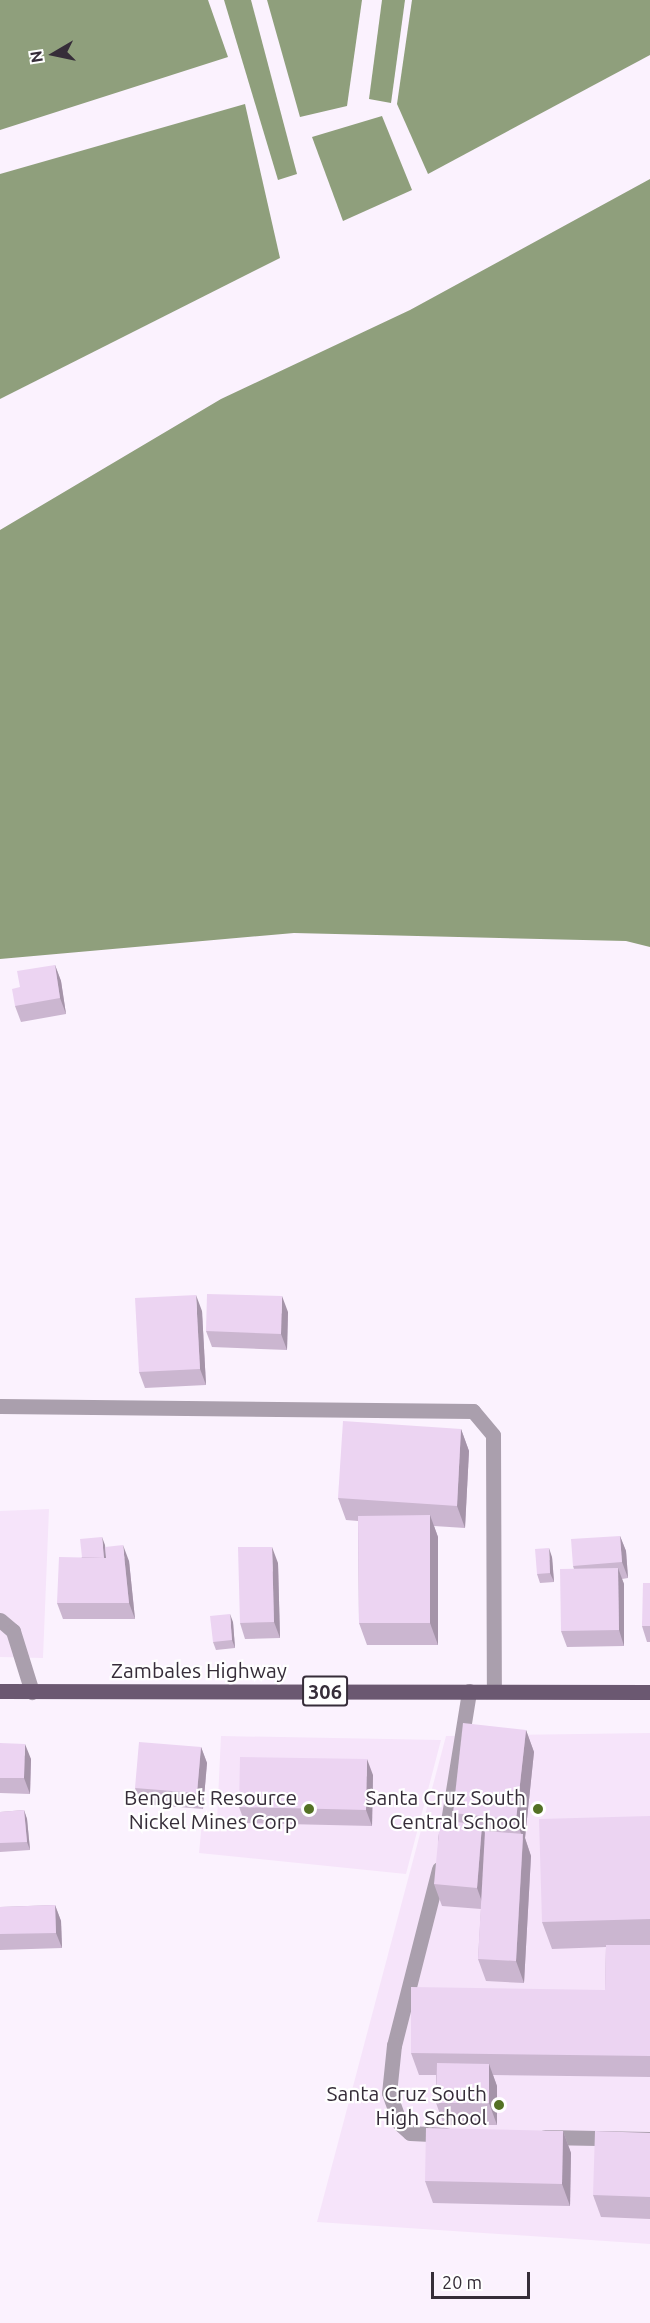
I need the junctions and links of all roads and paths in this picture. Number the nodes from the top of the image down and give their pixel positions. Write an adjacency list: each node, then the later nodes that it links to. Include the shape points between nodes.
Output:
1 (0, 1406): 5 (street, via 459,1407 473,1411 493,1435)
2 (0, 1620): 6 (street, via 13,1631)
3 (0, 1691): 6 (main road, Zambales Highway / 306)
4 (469, 1691): 5 (main road, Zambales Highway / 306); 6 (main road, Zambales Highway / 306); 8 (street, via 428,1925 394,2045 389,2093 400,2124 410,2133)
5 (494, 1691): 7 (main road, Zambales Highway / 306)
6 (32, 1692)
7 (650, 1692)
8 (463, 2136)
9 (533, 2137): 10 (street)
10 (650, 2139)

